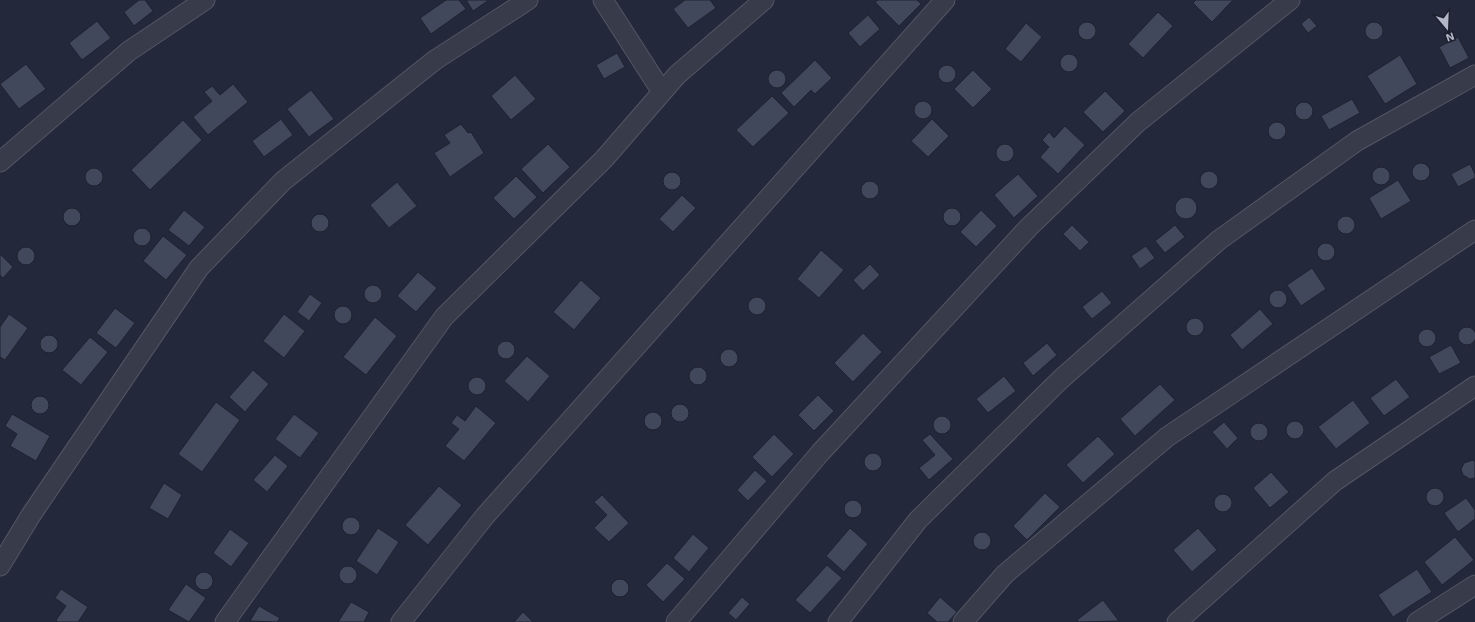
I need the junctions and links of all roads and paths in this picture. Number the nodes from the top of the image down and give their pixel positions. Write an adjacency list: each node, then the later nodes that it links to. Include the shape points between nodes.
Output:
1 (205, 0): 9 (street, via 129,51)
2 (528, 0): 12 (street, via 435,60 289,177 198,268 31,515)
3 (603, 0): 8 (street)
4 (764, 0): 8 (street, via 677,75)
5 (945, 0): 15 (street, via 490,510)
6 (1290, 0): 16 (street, via 1138,122 1028,228 820,453)
7 (1475, 75): 17 (street, via 1357,141 1219,240 1061,378 918,520)
8 (662, 92): 14 (street, via 604,159 444,317)
9 (0, 162)
10 (1475, 230): 18 (street, via 1167,437 1005,574)
11 (1475, 386): 19 (street, via 1335,481)
12 (0, 566)
13 (1475, 585): 20 (street)
14 (224, 622)
15 (401, 622)
16 (676, 622)
17 (838, 622)
18 (963, 622)
19 (1177, 622)
20 (1417, 622)

